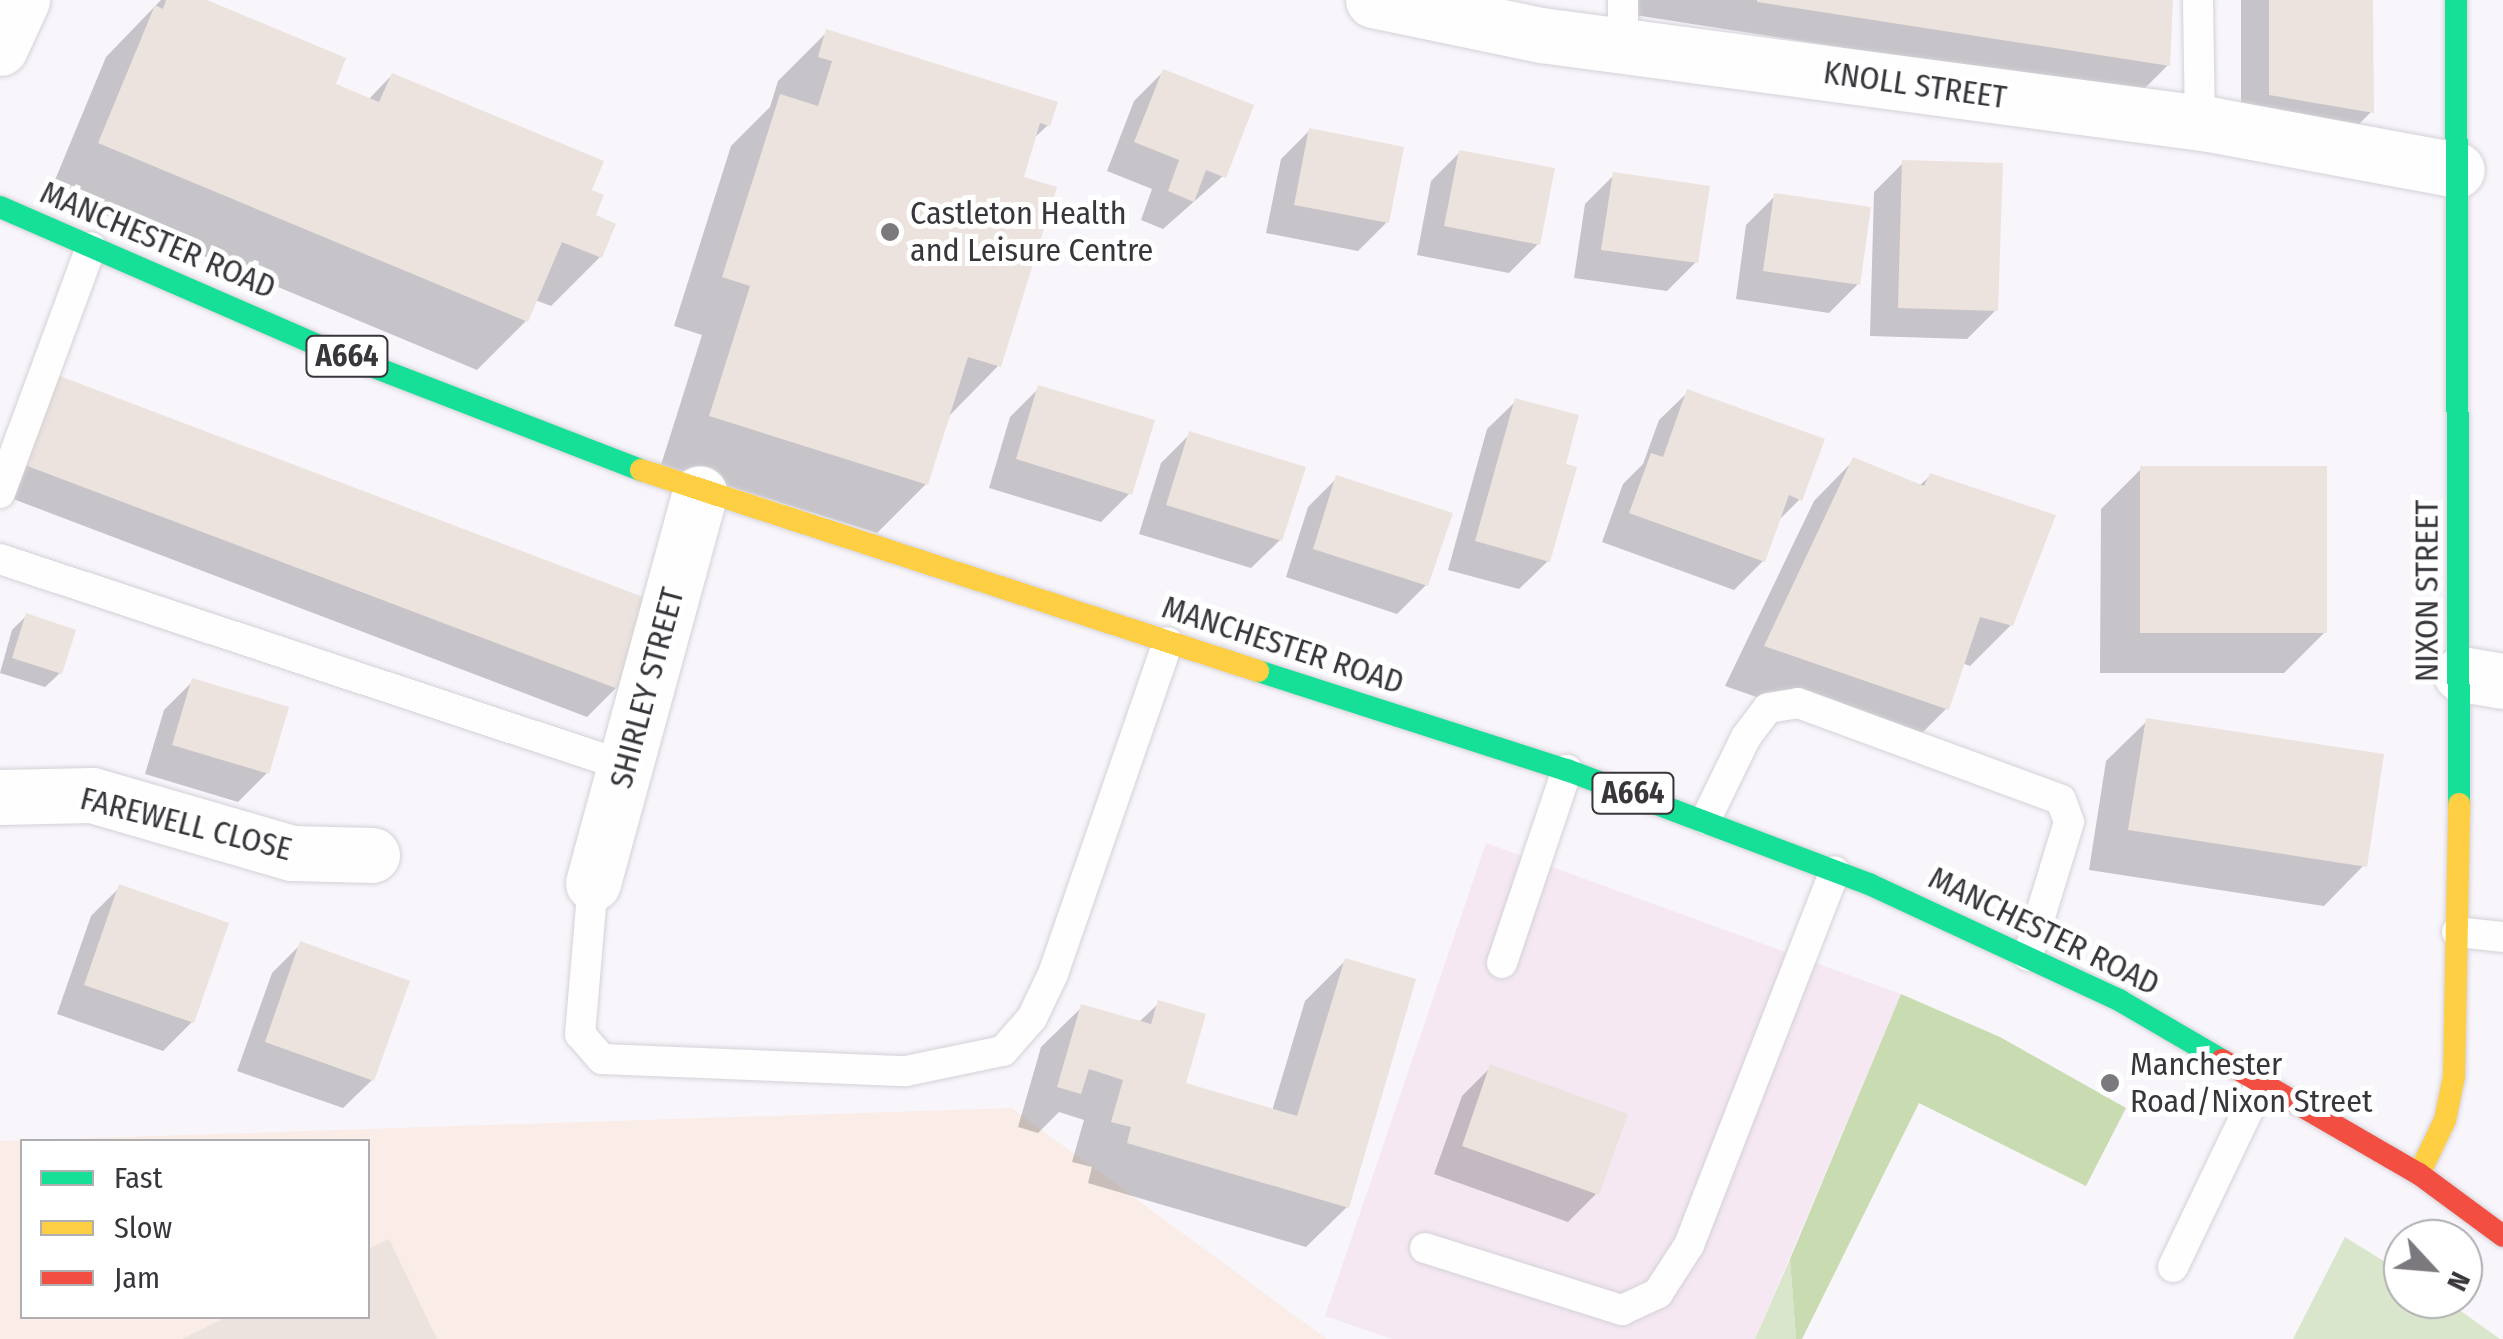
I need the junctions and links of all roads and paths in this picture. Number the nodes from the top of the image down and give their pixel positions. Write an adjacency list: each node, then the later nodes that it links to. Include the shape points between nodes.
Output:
1 (22, 0): 6 (street)
2 (1373, 0): 5 (street, KNOLL STREET, via 1542,34)
3 (2198, 0): 7 (lane)
4 (2456, 0): 8 (main road, NIXON STREET)
5 (1623, 23): 7 (street, KNOLL STREET)
6 (0, 48)
7 (2200, 124): 8 (street, KNOLL STREET)
8 (2457, 170): 15 (main road, NIXON STREET)
9 (0, 207): 10 (main road, MANCHESTER ROAD / A664)
10 (91, 247): 11 (lane); 12 (main road, MANCHESTER ROAD / A664, via 327,348)
11 (0, 492)
12 (700, 492): 14 (main road, MANCHESTER ROAD / A664); 16 (street, SHIRLEY STREET)
13 (0, 559): 16 (lane)
14 (1168, 642): 17 (main road, MANCHESTER ROAD / A664); 22 (lane, via 1053,974 1032,1018 1003,1051 906,1071 602,1058 580,1034)
15 (2482, 677): 23 (main road, NIXON STREET)
16 (625, 766): 22 (street, SHIRLEY STREET)
17 (1567, 770): 19 (main road, MANCHESTER ROAD / A664); 26 (lane)
18 (0, 797): 20 (street, FAREWELL CLOSE, via 92,795 292,854)
19 (1706, 819): 21 (main road, MANCHESTER ROAD / A664); 25 (lane, via 1746,737 1768,708 1798,702 2061,800 2069,822)
20 (372, 856)
21 (1835, 871): 25 (main road, MANCHESTER ROAD / A664); 30 (lane, via 1689,1245 1658,1293 1622,1310)
22 (593, 883)
23 (2457, 932): 24 (lane); 28 (main road, NIXON STREET, via 2452,1099)
24 (2503, 937)
25 (2028, 956): 27 (main road, MANCHESTER ROAD / A664)
26 (1502, 963)
27 (2262, 1081): 28 (main road, MANCHESTER ROAD / A664); 31 (lane)
28 (2419, 1174): 29 (main road, MANCHESTER ROAD / A664)
29 (2503, 1236)
30 (1425, 1248)
31 (2172, 1267)

